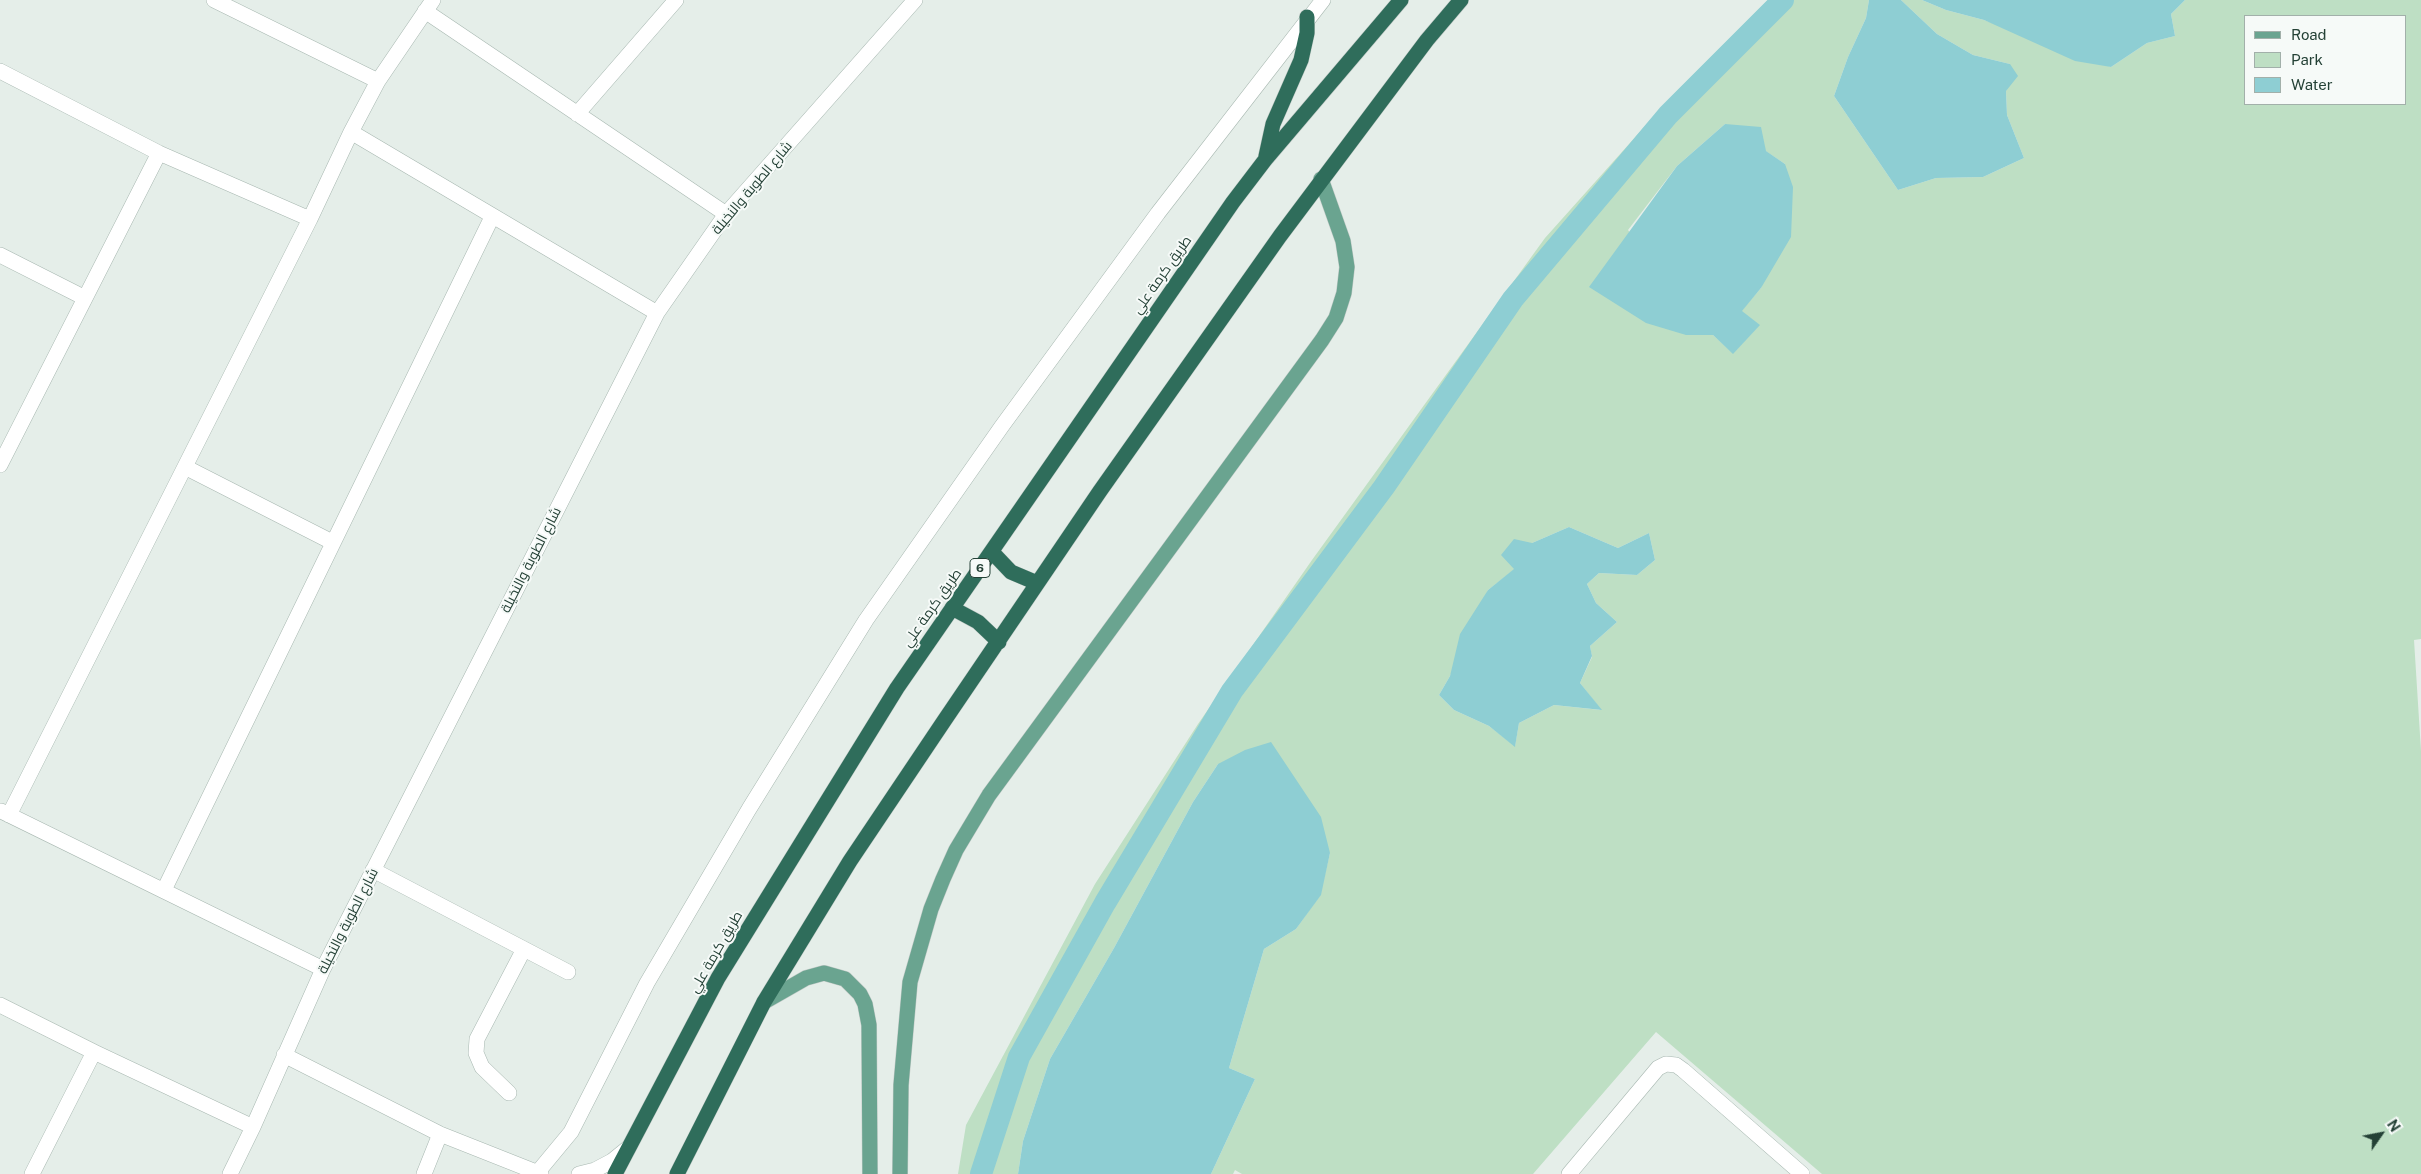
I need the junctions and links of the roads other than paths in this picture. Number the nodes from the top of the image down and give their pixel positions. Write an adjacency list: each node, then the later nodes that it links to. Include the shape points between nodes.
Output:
1 (214, 0): 10 (street)
2 (676, 0): 11 (street)
3 (915, 0): 16 (street, شارع الطوبة والنخيلة)
4 (1323, 0): 8 (street)
5 (1401, 0): 14 (highway, طريق كرمة علي / 6)
6 (1462, 0): 15 (highway, via 1427,40)
7 (429, 5): 10 (street); 11 (street)
8 (1308, 18): 14 (highway, via 1301,60 1273,124); 46 (street, via 1158,213 866,620 647,982 571,1132)
9 (0, 71): 13 (street)
10 (378, 81): 12 (street)
11 (577, 114): 16 (street)
12 (351, 132): 17 (street); 18 (street)
13 (159, 153): 18 (street); 20 (street)
14 (1265, 160): 25 (highway, طريق كرمة علي / 6, via 1232,202)
15 (1321, 179): 26 (highway); 51 (main road, via 1343,241 1347,267 1344,293 1336,318 989,795 943,879 910,982 901,1085)
16 (726, 214): 21 (street, شارع الطوبة والنخيلة)
17 (492, 217): 21 (street); 24 (street)
18 (310, 219): 23 (street)
19 (0, 255): 20 (street)
20 (85, 298): 22 (street)
21 (657, 313): 30 (street, شارع الطوبة والنخيلة)
22 (0, 465)
23 (185, 467): 24 (street); 29 (street)
24 (332, 542): 31 (street)
25 (992, 552): 26 (highway, via 1011,572); 27 (highway, طريق كرمة علي / 6)
26 (1037, 582): 28 (highway)
27 (952, 608): 28 (highway, via 978,622); 42 (highway, طريق كرمة علي / 6, via 897,688 718,978)
28 (999, 642): 35 (highway, via 850,861)
29 (5, 813): 31 (street)
30 (373, 870): 32 (street); 33 (street, شارع الطوبة والنخيلة)
31 (164, 890): 33 (street)
32 (524, 949): 34 (street); 39 (street, via 477,1039 476,1053 482,1067)
33 (323, 969): 38 (street, شارع الطوبة والنخيلة)
34 (568, 972)
35 (764, 1002): 49 (highway); 50 (main road, via 806,978 824,973 845,979 860,994 869,1025)
36 (0, 1005): 37 (street)
37 (94, 1052): 40 (street); 43 (street)
38 (284, 1055): 40 (street, شارع الطوبة والنخيلة); 41 (street)
39 (509, 1093)
40 (254, 1127): 44 (street, شارع الطوبة والنخيلة)
41 (440, 1134): 45 (street); 46 (street)
42 (628, 1148): 47 (street, via 612,1161); 48 (highway, طريق كرمة علي / 6)
43 (32, 1174)
44 (230, 1174)
45 (424, 1174)
46 (538, 1174)
47 (579, 1174)
48 (615, 1174)
49 (677, 1174)
50 (870, 1174)
51 (900, 1174)
52 (1569, 1174): 53 (street, via 1658,1068 1666,1064 1683,1070)
53 (1802, 1174)

